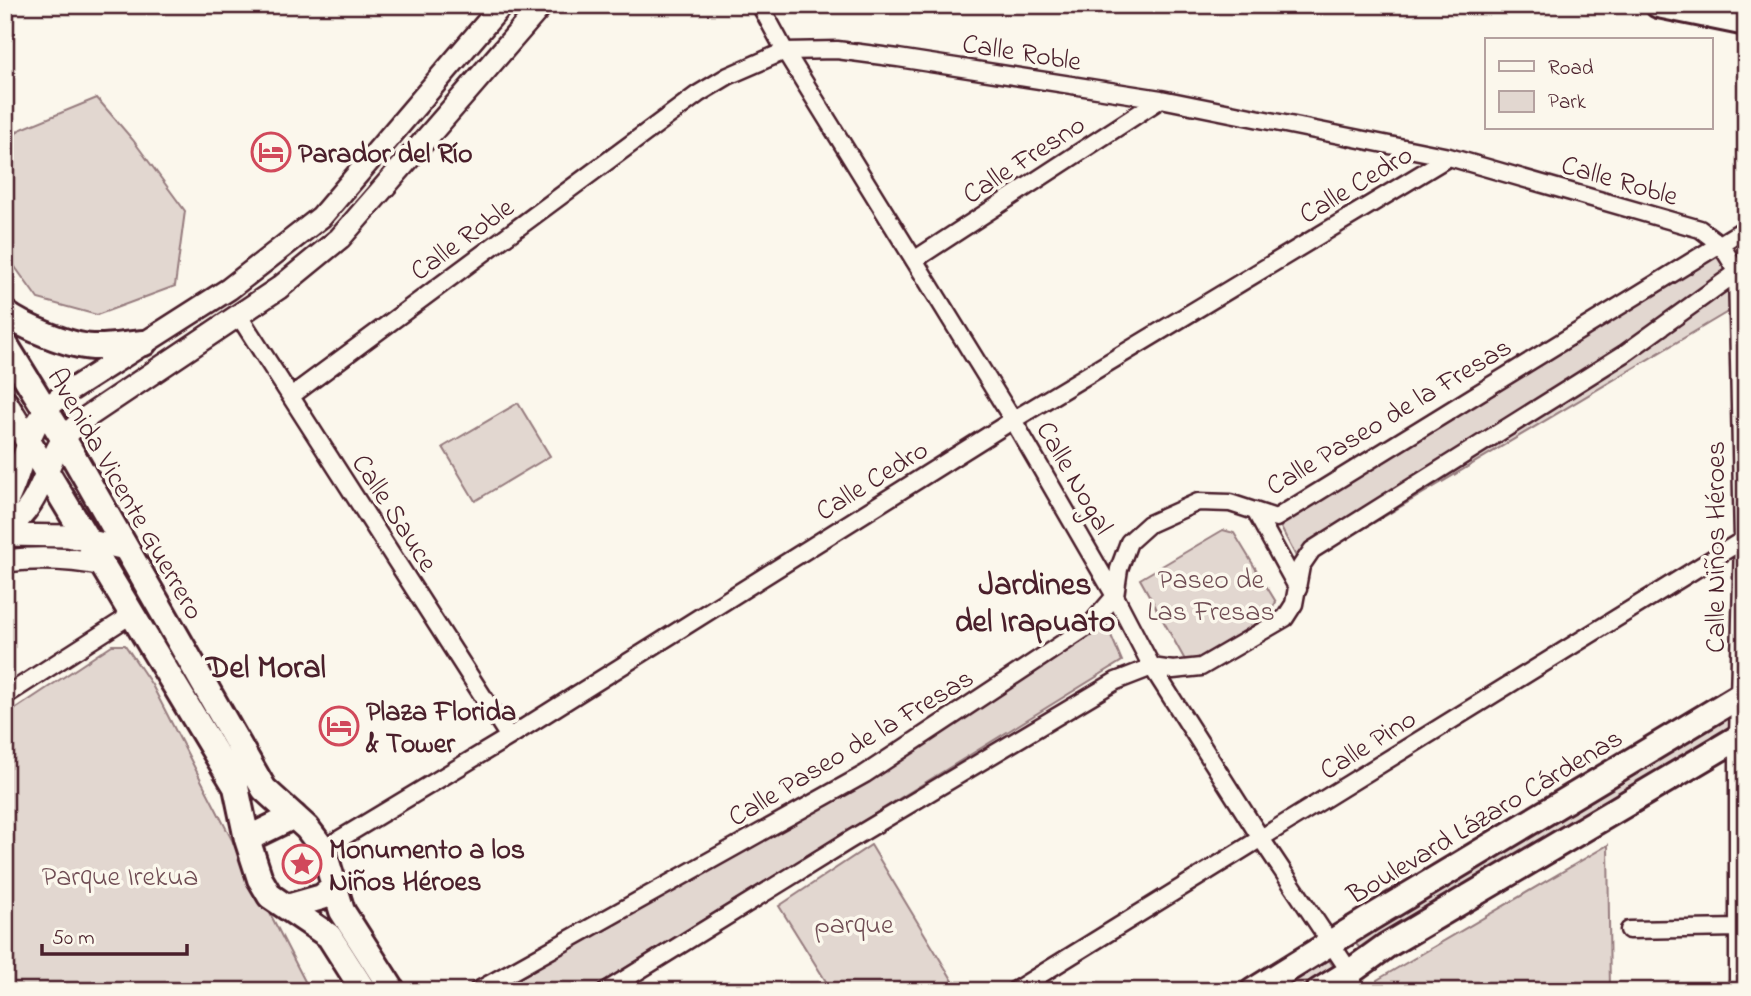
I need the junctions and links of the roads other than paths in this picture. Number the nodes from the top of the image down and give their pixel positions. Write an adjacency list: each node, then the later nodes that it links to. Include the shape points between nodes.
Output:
1 (502, 5): 15 (main road, via 321,217 229,289)
2 (542, 5): 14 (main road, via 340,238)
3 (760, 5): 6 (street, Calle Nogal)
4 (1658, 5): 5 (main road)
5 (1746, 23)
6 (785, 51): 7 (street, Calle Roble, via 837,50); 11 (street, Calle Nogal); 17 (street, Calle Roble, via 698,94)
7 (1161, 99): 8 (street, Calle Roble); 11 (street, Calle Fresno)
8 (1448, 157): 10 (street, Calle Roble, via 1700,229); 20 (street, Calle Cedro)
9 (1746, 228): 10 (street, Calle Paseo de la Fresas)
10 (1721, 245): 12 (street, Calle Roble); 25 (street, Calle Paseo de la Fresas, via 1276,518)
11 (914, 260): 20 (street, Calle Nogal)
12 (1741, 269): 28 (street, Calle Niños Héroes); 32 (street, via 1624,354 1312,550 1301,566)
13 (5, 313): 15 (main road, via 17,323 92,347)
14 (239, 316): 17 (street, Calle Sauce); 21 (main road, via 81,421)
15 (144, 343): 19 (main road)
16 (5, 344): 19 (main road, Avenida Vicente Guerrero)
17 (290, 396): 39 (street, Calle Sauce)
18 (5, 403): 22 (main road, Avenida Vicente Guerrero)
19 (46, 410): 21 (main road, Avenida Vicente Guerrero); 22 (main road)
20 (1013, 420): 33 (street, Calle Nogal); 39 (street, Calle Cedro)
21 (63, 438): 23 (main road); 29 (main road, Avenida Vicente Guerrero)
22 (29, 442): 23 (main road, Avenida Vicente Guerrero); 24 (main road)
23 (47, 470): 26 (main road, via 37,496); 27 (main road, Avenida Vicente Guerrero)
24 (5, 505)
25 (1255, 511): 32 (street); 33 (street, Calle Paseo de la Fresas, via 1230,503 1198,502 1149,524 1129,542)
26 (5, 533): 27 (main road)
27 (85, 538): 29 (main road); 31 (main road, Avenida Vicente Guerrero)
28 (1744, 539): 36 (street, Calle Niños Héroes); 43 (street, Calle Pino)
29 (126, 549): 41 (main road, Avenida Vicente Guerrero, via 264,789)
30 (5, 561): 31 (main road, via 54,557)
31 (104, 565): 34 (main road, Avenida Vicente Guerrero)
32 (1298, 589): 35 (street, via 1285,618 1201,667)
33 (1115, 596): 35 (street, Calle Nogal); 53 (street, Calle Paseo de la Fresas, via 1090,625 864,774)
34 (131, 615): 37 (street); 42 (main road, Avenida Vicente Guerrero, via 236,787)
35 (1152, 667): 43 (street, Calle Nogal); 54 (street, via 1104,688)
36 (1742, 694): 38 (street, Calle Niños Héroes); 49 (main road, Boulevard Lázaro Cárdenas)
37 (5, 696)
38 (1742, 735): 40 (street, Calle Niños Héroes); 50 (main road, via 1386,946)
39 (509, 737): 44 (street, Calle Cedro)
40 (1743, 792): 47 (street, Calle Niños Héroes)
41 (295, 816): 42 (main road); 44 (main road, Avenida Vicente Guerrero)
42 (247, 839): 46 (main road, Avenida Vicente Guerrero, via 260,879 271,896)
43 (1262, 840): 49 (street, Calle Nogal); 55 (street, Calle Pino)
44 (323, 849): 45 (main road, Avenida Vicente Guerrero)
45 (334, 887): 46 (main road, via 321,897); 52 (main road, Avenida Vicente Guerrero, via 342,911)
46 (288, 907): 51 (main road, Avenida Vicente Guerrero, via 329,936)
47 (1740, 928): 48 (street); 58 (street, Calle Niños Héroes)
48 (1629, 930)
49 (1330, 943): 50 (street, Calle Nogal); 56 (main road, Boulevard Lázaro Cárdenas)
50 (1352, 981): 57 (main road)
51 (364, 991)
52 (393, 991)
53 (477, 991)
54 (606, 991)
55 (1014, 991)
56 (1253, 991)
57 (1319, 991)
58 (1738, 991)

